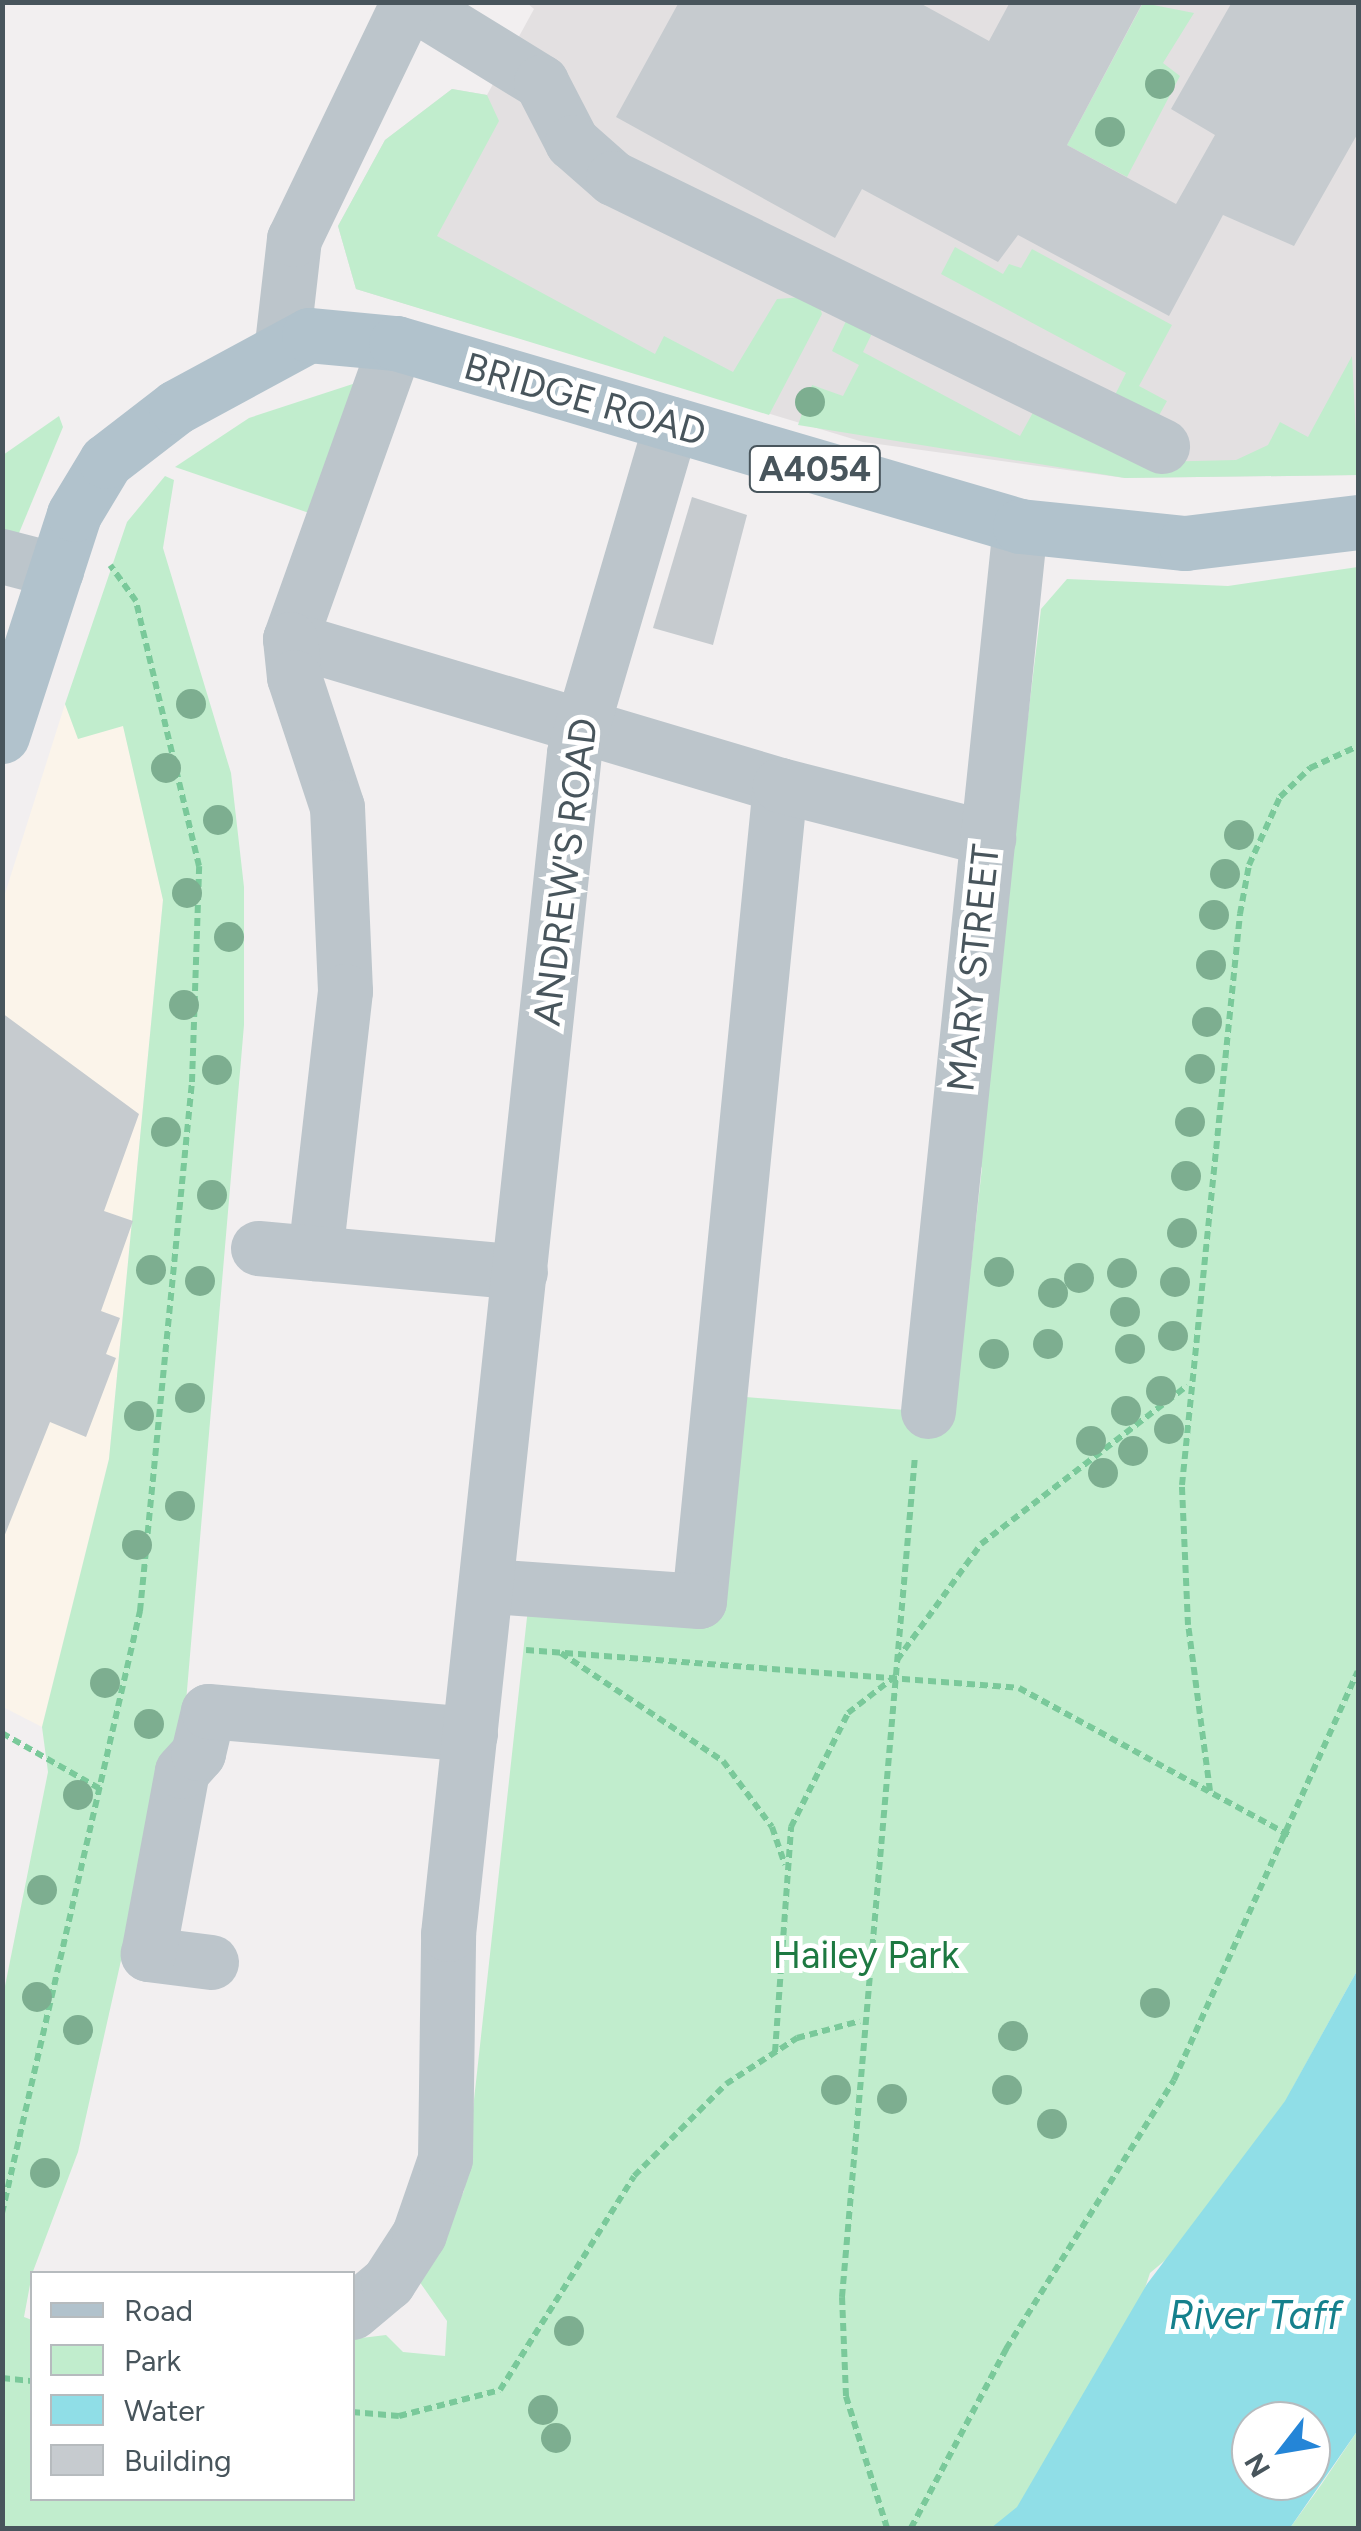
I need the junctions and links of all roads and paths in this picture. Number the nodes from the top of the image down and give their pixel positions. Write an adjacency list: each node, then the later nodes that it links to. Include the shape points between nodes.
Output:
1 (410, 2): 3 (street, via 294,239); 5 (street, via 541,82 572,142 614,178)
2 (396, 343): 3 (main road, BRIDGE ROAD / A4054, via 337,333); 4 (main road, BRIDGE ROAD / A4054); 11 (street)
3 (282, 344): 10 (main road, A4054, via 106,461 80,500)
4 (671, 424): 7 (main road, BRIDGE ROAD / A4054); 13 (street, ANDREW'S ROAD)
5 (1162, 446)
6 (1358, 522): 7 (main road, BRIDGE ROAD / A4054, via 1185,543)
7 (1020, 526): 16 (street, MARY STREET)
8 (2, 556): 10 (street)
9 (110, 565): 30 (path, via 136,601 182,780 198,866 199,966 156,1482)
10 (56, 570): 12 (main road, A4054)
11 (290, 640): 13 (street); 18 (street, via 337,807 345,991)
12 (5, 718)
13 (579, 728): 15 (street); 19 (street, ANDREW'S ROAD)
14 (1358, 746): 20 (path, via 1310,768 1280,797 1249,865)
15 (780, 784): 16 (street); 22 (street, via 698,1601)
16 (988, 838): 21 (street, MARY STREET)
17 (258, 1248): 18 (street)
18 (315, 1253): 19 (street)
19 (520, 1272): 22 (street, ANDREW'S ROAD)
20 (1187, 1386): 25 (path, via 981,1544); 31 (path, via 1188,1625)
21 (922, 1430): 25 (path)
22 (491, 1586): 23 (street, ANDREW'S ROAD)
23 (480, 1646): 24 (path); 29 (street, ANDREW'S ROAD)
24 (560, 1652): 27 (path); 33 (path, via 723,1761 772,1828)
25 (896, 1661): 27 (path)
26 (1358, 1671): 32 (path)
27 (898, 1674): 31 (path, via 1037,1695); 33 (path, via 867,1692 826,1748 792,1827); 35 (path)
28 (2, 1733): 30 (path)
29 (470, 1734): 34 (street, via 208,1710 198,1753 182,1771 148,1954); 38 (street, ANDREW'S ROAD, via 440,2011 453,2069 445,2159 419,2234 388,2282)
30 (102, 1790): 37 (path)
31 (1210, 1791): 32 (path)
32 (1290, 1836): 43 (path, via 1174,2080 1006,2349)
33 (787, 1870): 36 (path)
34 (211, 1962)
35 (861, 2021): 36 (path); 42 (path, via 844,2262 846,2396)
36 (775, 2052): 41 (path, via 726,2084 634,2176 500,2390 399,2416)
37 (2, 2213)
38 (355, 2310)
39 (2, 2378): 40 (path)
40 (30, 2381)
41 (355, 2412)
42 (887, 2528)
43 (911, 2528)

